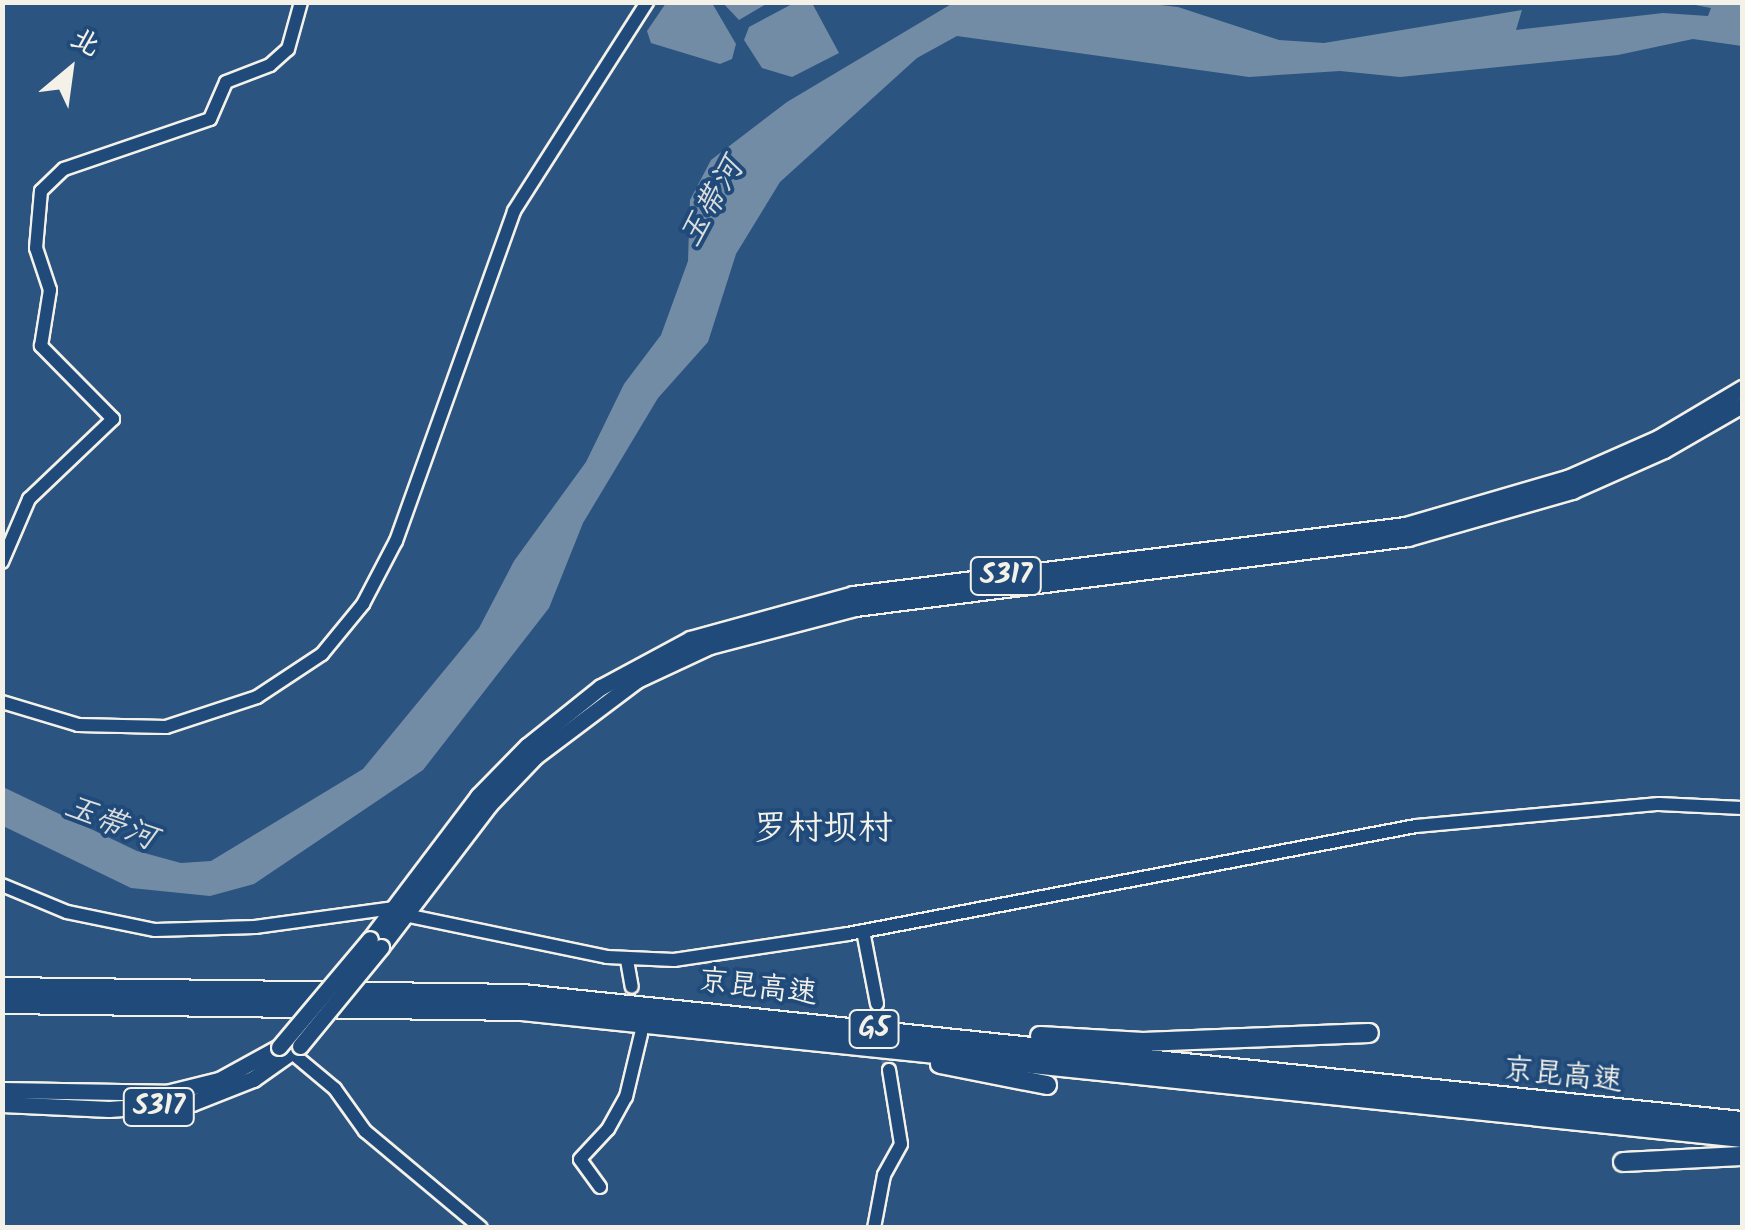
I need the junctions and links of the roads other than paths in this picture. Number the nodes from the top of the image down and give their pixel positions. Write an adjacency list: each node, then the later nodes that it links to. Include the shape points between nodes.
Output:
1 (300, 2): 5 (street, via 288,49 226,82 210,119 64,169 41,191 36,248 50,290 42,346 113,420 29,499)
2 (647, 2): 6 (street, via 514,211 396,541 363,604 322,654 258,697 166,727 78,725)
3 (1742, 388): 9 (main road, S317, via 1582,472 1405,525 853,594 705,633 630,668 527,746 478,796)
4 (1742, 405): 9 (main road, S317, via 1586,485 1408,538 855,608 710,646 637,680 536,756)
5 (2, 562)
6 (2, 702)
7 (1742, 808): 10 (street, via 1659,804 1416,826)
8 (4, 885): 9 (street, via 67,912 135,928 270,925)
9 (399, 912): 11 (street); 20 (main road, S317, bridge)
10 (862, 931): 11 (street, via 674,960); 15 (street)
11 (627, 960): 13 (street)
12 (2, 987): 16 (highway, 京昆高速 / G5, via 464,990)
13 (632, 987)
14 (2, 1004): 18 (highway, 京昆高速 / G5, via 464,1008)
15 (878, 1004)
16 (840, 1026): 17 (highway, via 1143,1042); 25 (highway, 京昆高速 / G5)
17 (1369, 1032)
18 (762, 1033): 22 (highway); 26 (highway, 京昆高速 / G5)
19 (641, 1034): 29 (street, via 626,1097 580,1159)
20 (290, 1049): 23 (main road, S317, via 219,1080 166,1093); 24 (main road, S317, via 254,1079 192,1103 109,1109); 30 (street, via 335,1089 366,1131)
21 (889, 1070): 31 (street, via 901,1144 884,1175)
22 (1047, 1085)
23 (2, 1090)
24 (2, 1104)
25 (1742, 1122)
26 (1742, 1138)
27 (1742, 1156): 28 (highway)
28 (1624, 1162)
29 (600, 1188)
30 (481, 1228)
31 (874, 1228)

